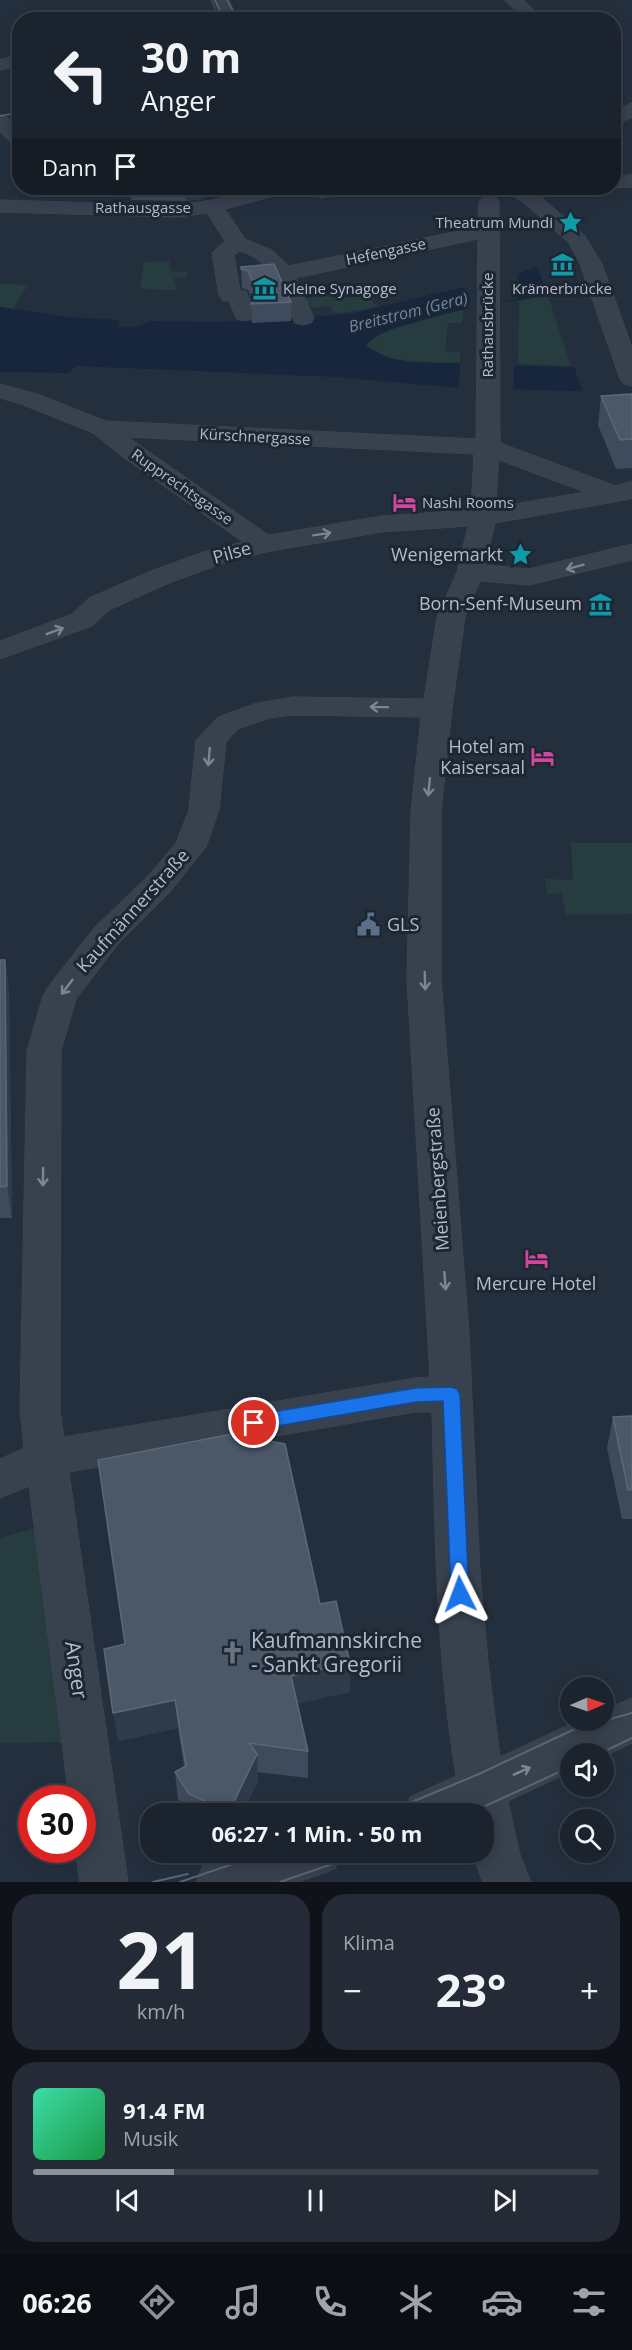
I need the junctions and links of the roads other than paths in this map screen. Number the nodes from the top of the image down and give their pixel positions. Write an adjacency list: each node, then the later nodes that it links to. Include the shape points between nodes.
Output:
1 (514, 0): 2 (street)
2 (527, 12)
3 (255, 195): 8 (street, Rathausgasse)
4 (503, 195): 9 (street, Rathausbrücke)
5 (509, 195): 14 (street, via 578,240 591,264)
6 (39, 197): 7 (street, Rathausgasse); 8 (street, Rathausgasse, via 178,211)
7 (0, 206)
8 (213, 206): 10 (street)
9 (489, 233): 11 (street, Hefengasse); 17 (street, Rathausbrücke)
10 (253, 246): 11 (street); 12 (street, via 223,253 230,295 238,296)
11 (282, 269): 13 (street)
12 (245, 314)
13 (303, 318)
14 (632, 379)
15 (0, 391): 16 (street, Kürschnergasse)
16 (102, 428): 17 (street, Kürschnergasse); 20 (street, Rupprechtsgasse)
17 (487, 447): 18 (street, Kürschnergasse); 19 (street)
18 (627, 495): 19 (street, Pilse)
19 (483, 517): 20 (street, Pilse, one-way to 19, via 382,524); 22 (street)
20 (264, 544): 23 (street, Pilse, one-way to 20, via 82,620 99,604 160,577)
21 (632, 552): 22 (street, one-way to 22, via 529,578)
22 (471, 572): 24 (street, Meienbergstraße, via 451,617)
23 (0, 651)
24 (437, 708): 25 (street, Meienbergstraße, one-way to 25, via 426,812 424,979); 26 (street, Kaufmännerstraße, one-way to 26, via 293,706 264,710 228,723 211,740 204,810 190,847 106,936 60,996 44,1051 40,1410)
25 (451, 1394): 26 (street, via 416,1395); 29 (street, Meienbergstraße, via 464,1650)
26 (46, 1458): 27 (street); 32 (street, Anger)
27 (0, 1479)
28 (632, 1720): 29 (street, one-way to 28)
29 (482, 1790): 30 (street); 34 (street, Meienbergstraße, via 496,1855)
30 (452, 1803)
31 (282, 1863): 33 (street)
32 (104, 1882)
33 (220, 1882)
34 (507, 1882)

